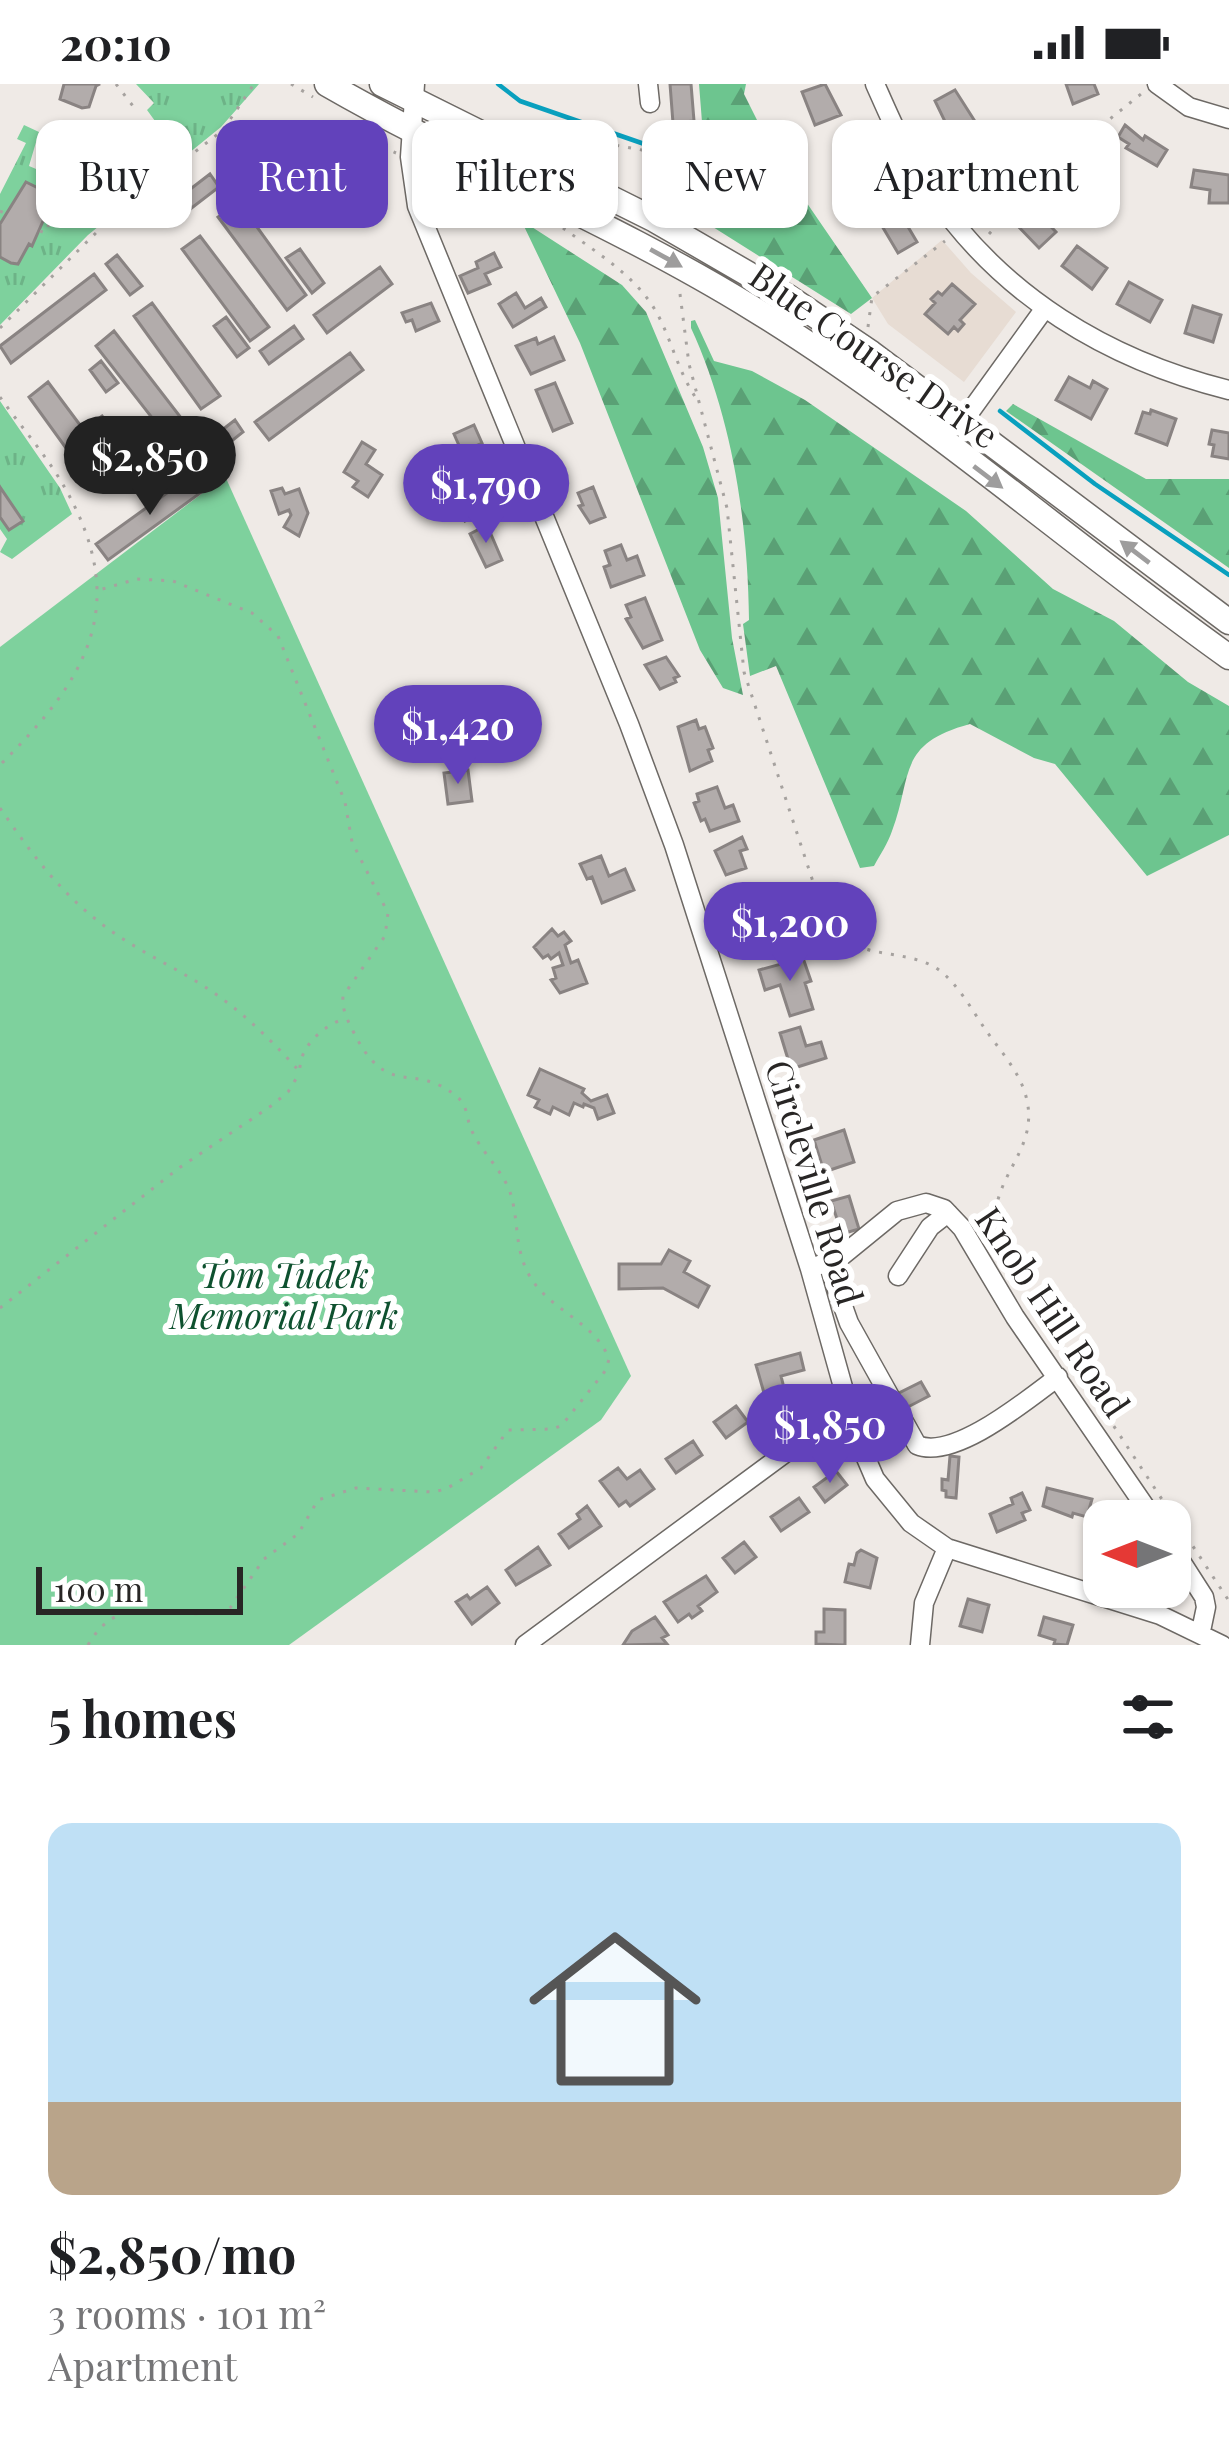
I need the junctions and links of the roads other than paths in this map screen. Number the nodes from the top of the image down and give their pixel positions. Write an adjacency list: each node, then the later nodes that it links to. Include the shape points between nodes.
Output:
1 (327, 84): 7 (main road, Blue Course Drive)
2 (382, 84): 5 (main road, Blue Course Drive)
3 (875, 84): 11 (street, via 952,221)
4 (1150, 89): 6 (street)
5 (414, 92): 7 (street, Circleville Road); 13 (main road, Blue Course Drive, via 700,244 830,324)
6 (1229, 119)
7 (410, 144): 8 (street, Circleville Road)
8 (412, 185)
9 (424, 228): 17 (street, Circleville Road, via 667,825)
10 (607, 228): 15 (main road, Blue Course Drive, one-way to 15, via 798,337)
11 (1045, 308): 12 (street, via 1132,360); 13 (street)
12 (1229, 390)
13 (962, 423): 14 (main road, Blue Course Drive, one-way to 13)
14 (1229, 622)
15 (1229, 656)
16 (948, 1213): 17 (street, Knob Hill Road, via 926,1203 897,1211); 18 (street); 19 (street, Knob Hill Road)
17 (819, 1266): 19 (street, via 917,1444 940,1448 964,1438); 20 (street, Circleville Road)
18 (898, 1276)
19 (1058, 1377): 21 (street, Knob Hill Road)
20 (849, 1411): 22 (street, Circleville Road, via 886,1496); 24 (street)
21 (1141, 1500)
22 (947, 1548): 25 (street, Circleville Road); 28 (street, via 924,1603)
23 (1191, 1577): 25 (street, via 1204,1597)
24 (549, 1627): 26 (street); 27 (street)
25 (1201, 1631): 29 (street, Circleville Road)
26 (525, 1645)
27 (562, 1645)
28 (920, 1645)
29 (1222, 1645)

